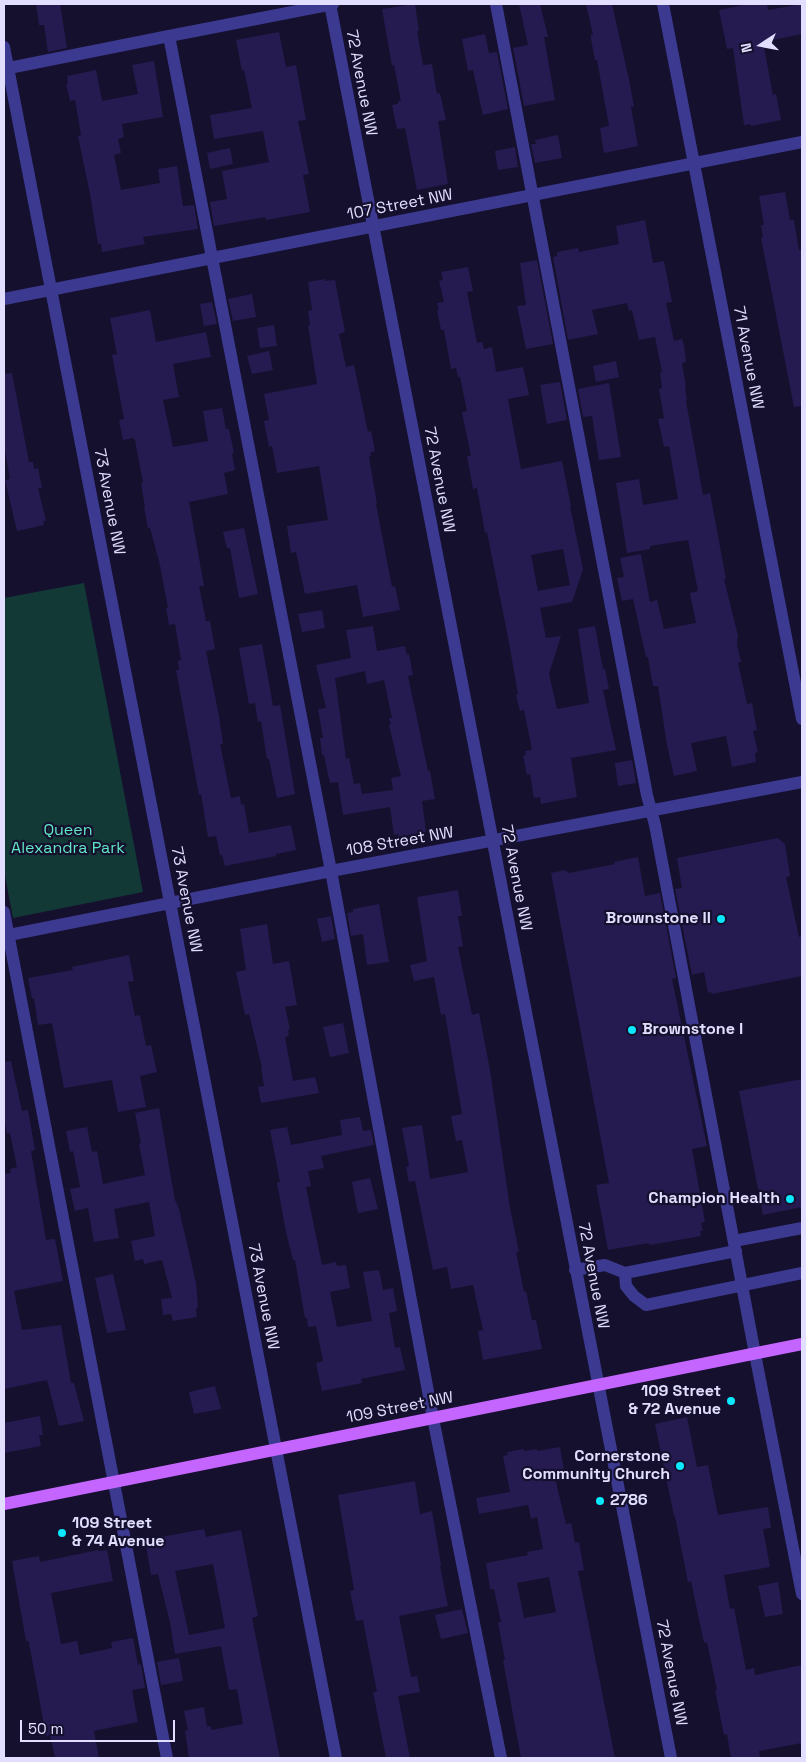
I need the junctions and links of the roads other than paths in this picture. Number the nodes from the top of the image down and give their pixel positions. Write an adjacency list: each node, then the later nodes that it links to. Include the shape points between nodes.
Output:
1 (331, 4): 4 (street); 10 (street, 72 Avenue NW)
2 (496, 4): 9 (street)
3 (663, 4): 8 (street, 71 Avenue NW)
4 (169, 36): 6 (street); 11 (street)
5 (4, 47): 6 (street, 73 Avenue NW)
6 (6, 68): 12 (street, 73 Avenue NW)
7 (802, 142): 8 (street, 107 Street NW)
8 (694, 163): 9 (street, 107 Street NW); 14 (street, 71 Avenue NW)
9 (532, 196): 10 (street, 107 Street NW); 16 (street)
10 (373, 226): 11 (street, 107 Street NW); 17 (street, 72 Avenue NW)
11 (212, 258): 12 (street, 107 Street NW); 18 (street)
12 (51, 289): 13 (street, 107 Street NW); 19 (street, 73 Avenue NW)
13 (4, 299)
14 (802, 719)
15 (802, 782): 16 (street, 108 Street NW)
16 (652, 811): 17 (street, 108 Street NW); 23 (street)
17 (492, 841): 18 (street, 108 Street NW); 24 (street, 72 Avenue NW)
18 (331, 871): 19 (street, 108 Street NW); 31 (street)
19 (170, 903): 21 (street, 108 Street NW); 32 (street, 73 Avenue NW)
20 (4, 912): 21 (street)
21 (6, 935): 33 (street)
22 (802, 1228): 23 (street)
23 (735, 1246): 25 (street); 27 (street)
24 (575, 1270): 25 (street, via 605,1265); 30 (street, 72 Avenue NW)
25 (625, 1273): 27 (street, via 626,1286 646,1305)
26 (802, 1273): 27 (street)
27 (742, 1286): 29 (street)
28 (802, 1344): 29 (main road, 109 Street NW)
29 (755, 1354): 30 (main road, 109 Street NW); 35 (street)
30 (598, 1384): 31 (main road, 109 Street NW); 39 (street, 72 Avenue NW)
31 (433, 1418): 32 (main road, 109 Street NW); 38 (street)
32 (276, 1450): 33 (main road, 109 Street NW); 37 (street, 73 Avenue NW)
33 (113, 1482): 34 (main road, 109 Street NW); 36 (street)
34 (4, 1504)
35 (802, 1594)
36 (167, 1758)
37 (336, 1758)
38 (501, 1758)
39 (671, 1758)

